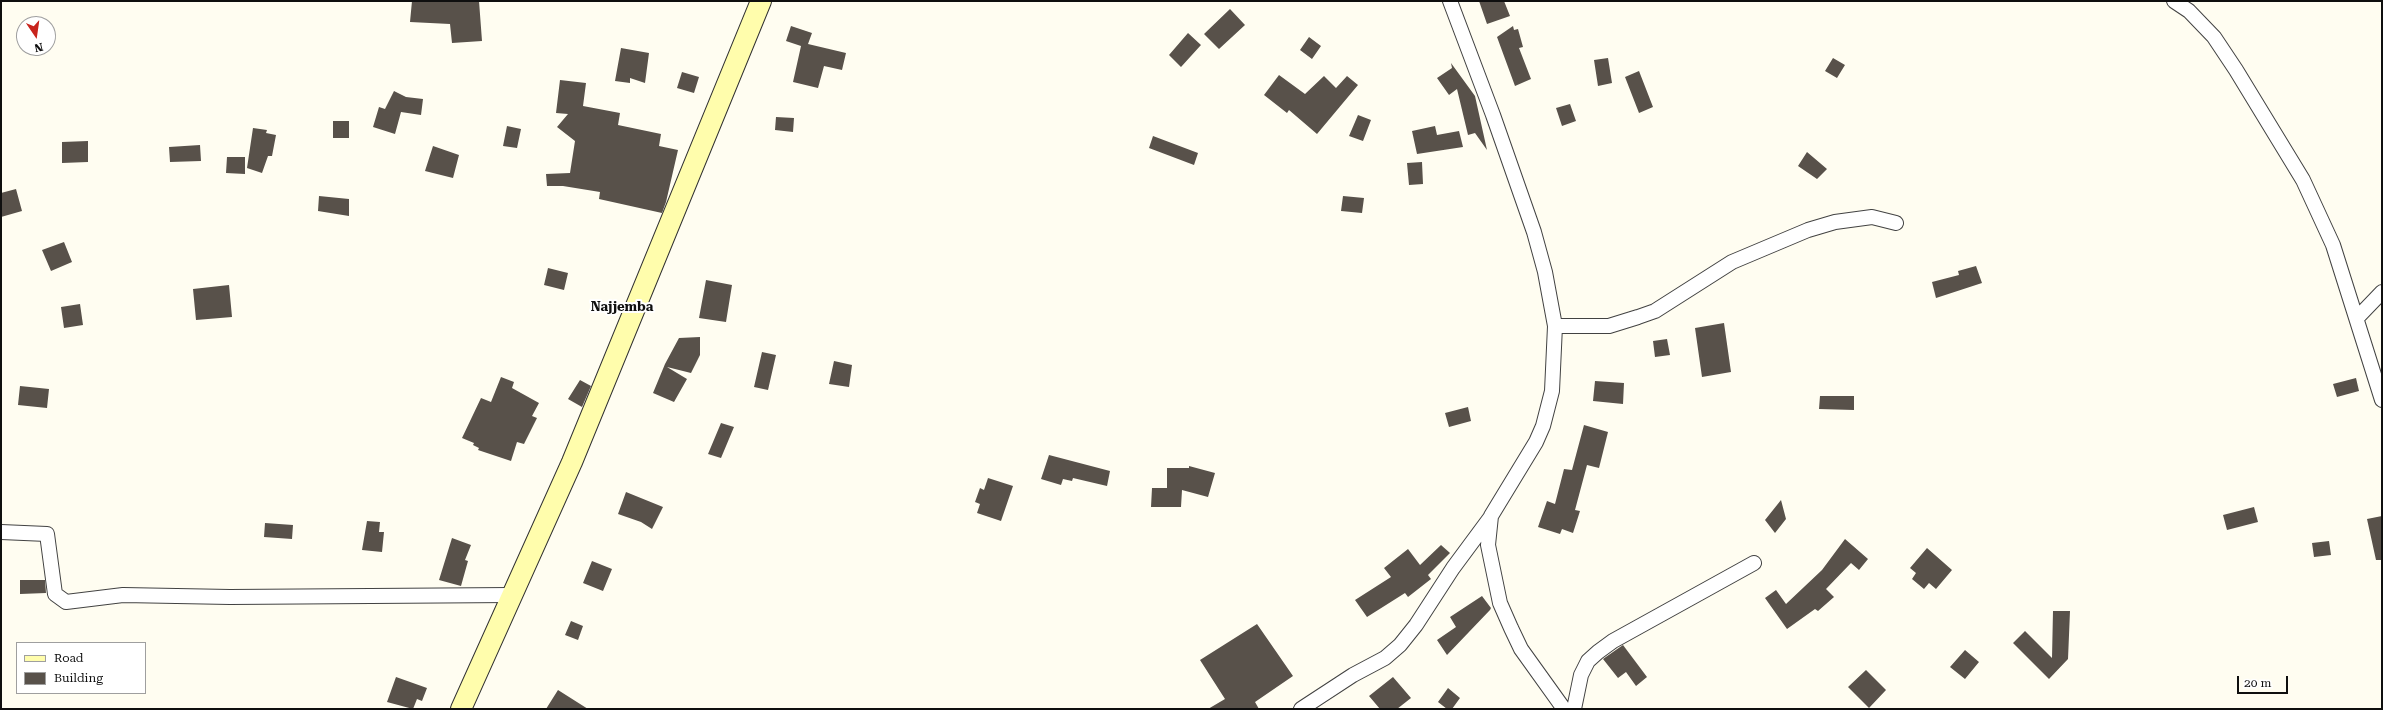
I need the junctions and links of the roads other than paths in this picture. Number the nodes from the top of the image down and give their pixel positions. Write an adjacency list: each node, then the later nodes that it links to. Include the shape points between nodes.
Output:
1 (761, 1): 12 (street, via 572,462)
2 (1450, 1): 7 (street, via 1534,232 1545,272)
3 (2174, 1): 6 (street, via 2214,38 2303,180 2334,245)
4 (1896, 223): 7 (street, via 1872,217 1835,222 1808,230 1732,262 1655,310 1638,317 1608,326)
5 (2382, 292): 6 (street)
6 (2358, 317): 8 (street)
7 (1555, 326): 9 (street, via 1552,385 1543,426)
8 (2382, 400)
9 (1491, 516): 14 (street, via 1400,645 1385,658 1353,675); 15 (street, via 1488,545 1500,603 1521,649)
10 (1, 532): 12 (street, via 47,534 55,594 66,602 123,595)
11 (1754, 563): 16 (street, via 1613,641 1598,652 1588,661 1581,675)
12 (511, 595): 13 (street)
13 (461, 709)
14 (1302, 709)
15 (1564, 709)
16 (1574, 709)

